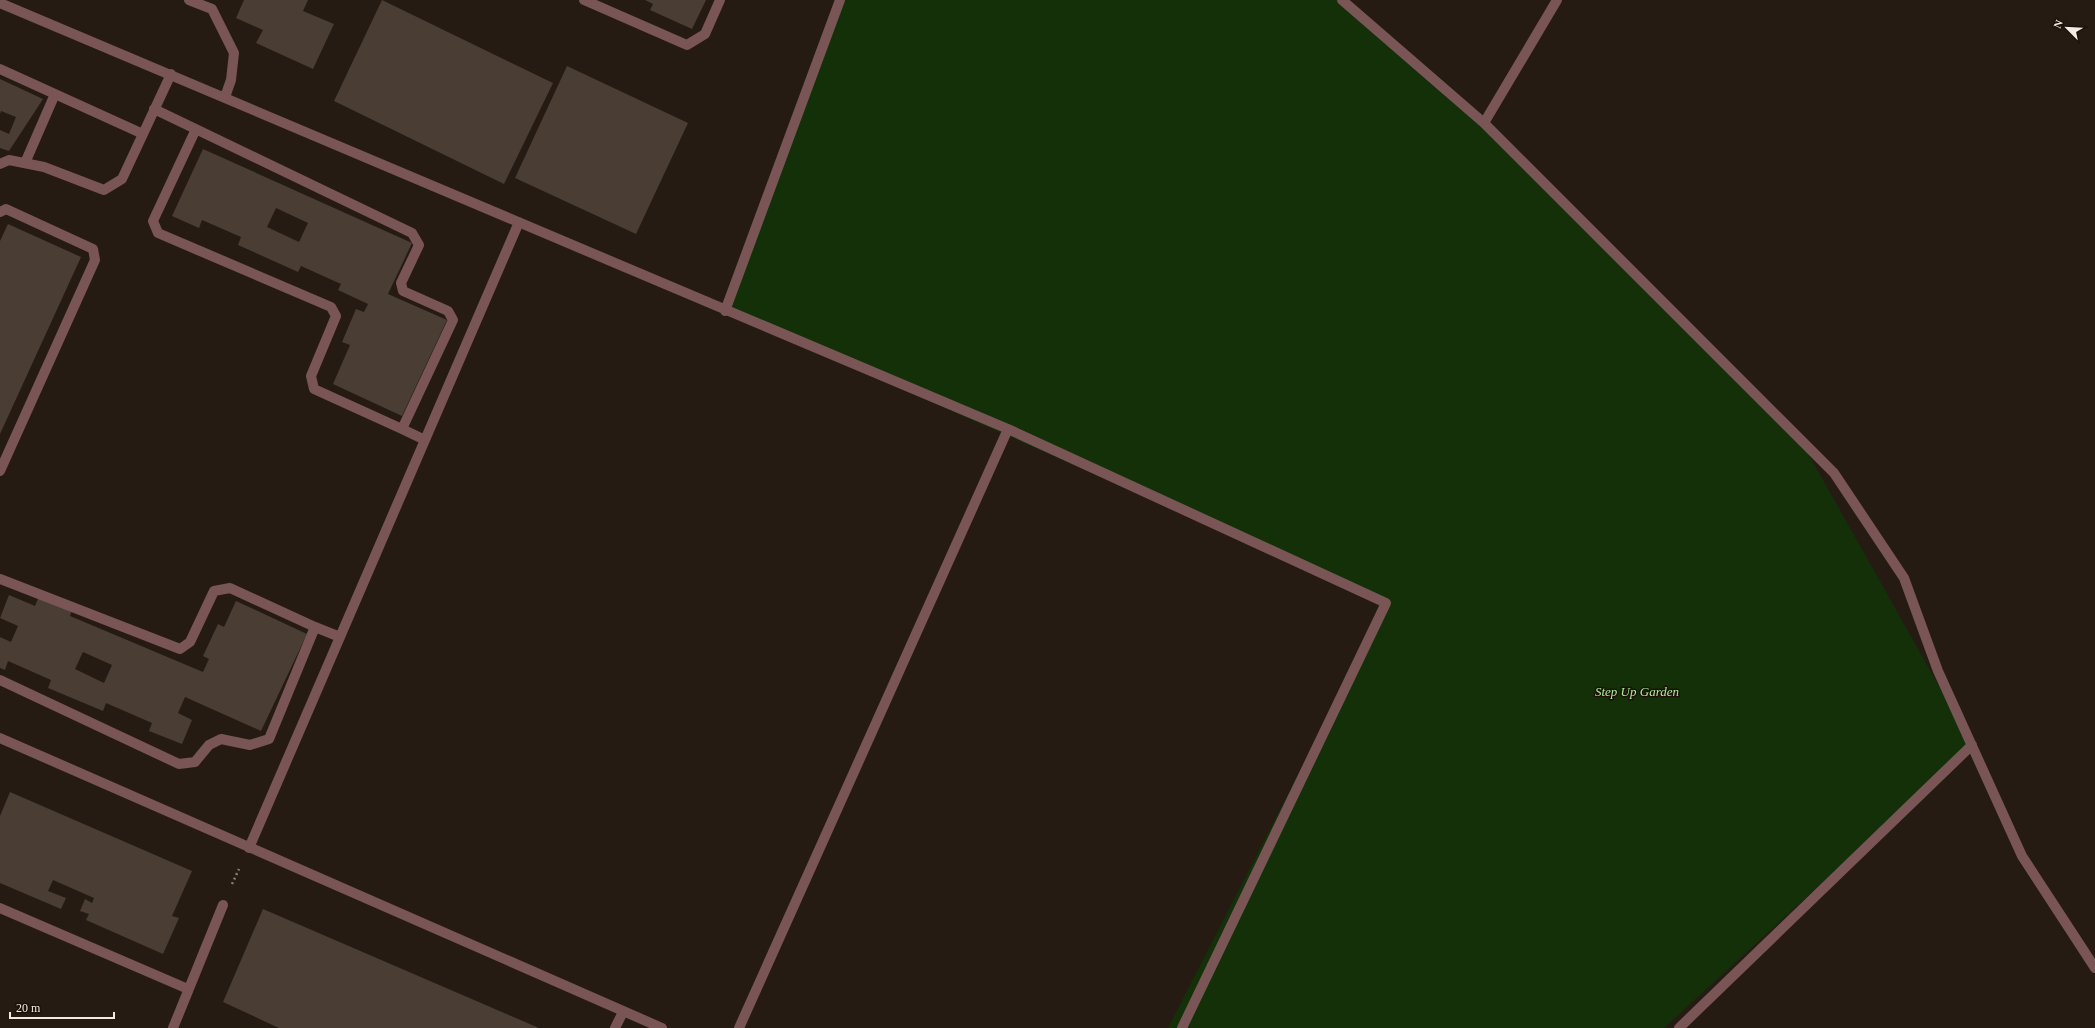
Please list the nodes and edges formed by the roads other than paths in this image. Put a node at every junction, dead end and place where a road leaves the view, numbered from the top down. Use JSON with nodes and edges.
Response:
{"nodes":[{"id":1,"x":189,"y":0,"type":"edge"},
{"id":2,"x":584,"y":0,"type":"edge"},
{"id":3,"x":720,"y":0,"type":"edge"},
{"id":4,"x":840,"y":0,"type":"edge"},
{"id":5,"x":1342,"y":0,"type":"edge"},
{"id":6,"x":1557,"y":0,"type":"edge"},
{"id":7,"x":0,"y":3,"type":"edge"},
{"id":8,"x":0,"y":69,"type":"edge"},
{"id":9,"x":171,"y":74,"type":"junction"},
{"id":10,"x":55,"y":94,"type":"junction"},
{"id":11,"x":225,"y":97,"type":"junction"},
{"id":12,"x":154,"y":109,"type":"junction"},
{"id":13,"x":1484,"y":123,"type":"junction"},
{"id":14,"x":196,"y":129,"type":"junction"},
{"id":15,"x":143,"y":134,"type":"junction"},
{"id":16,"x":26,"y":163,"type":"junction"},
{"id":17,"x":0,"y":164,"type":"edge"},
{"id":18,"x":0,"y":212,"type":"edge"},
{"id":19,"x":520,"y":222,"type":"junction"},
{"id":20,"x":725,"y":311,"type":"junction"},
{"id":21,"x":402,"y":429,"type":"junction"},
{"id":22,"x":1008,"y":429,"type":"junction"},
{"id":23,"x":425,"y":440,"type":"junction"},
{"id":24,"x":0,"y":471,"type":"edge"},
{"id":25,"x":0,"y":579,"type":"edge"},
{"id":26,"x":315,"y":627,"type":"junction"},
{"id":27,"x":340,"y":638,"type":"junction"},
{"id":28,"x":0,"y":680,"type":"edge"},
{"id":29,"x":0,"y":738,"type":"edge"},
{"id":30,"x":1972,"y":745,"type":"junction"},
{"id":31,"x":248,"y":848,"type":"junction"},
{"id":32,"x":223,"y":905,"type":"road end"},
{"id":33,"x":0,"y":908,"type":"edge"},
{"id":34,"x":2095,"y":968,"type":"edge"},
{"id":35,"x":188,"y":989,"type":"junction"},
{"id":36,"x":623,"y":1012,"type":"junction"},
{"id":37,"x":173,"y":1028,"type":"edge"},
{"id":38,"x":616,"y":1028,"type":"edge"},
{"id":39,"x":662,"y":1028,"type":"edge"},
{"id":40,"x":739,"y":1028,"type":"edge"},
{"id":41,"x":1182,"y":1028,"type":"edge"},
{"id":42,"x":1678,"y":1028,"type":"edge"}],
"edges":[{"from":1,"to":11,"type":"street"},
{"from":2,"to":3,"type":"street"},
{"from":4,"to":20,"type":"street"},
{"from":5,"to":13,"type":"street"},
{"from":6,"to":13,"type":"street"},
{"from":7,"to":9,"type":"street"},
{"from":8,"to":10,"type":"street"},
{"from":9,"to":11,"type":"street"},
{"from":9,"to":12,"type":"street"},
{"from":10,"to":15,"type":"street"},
{"from":10,"to":16,"type":"street"},
{"from":11,"to":19,"type":"street"},
{"from":12,"to":14,"type":"street"},
{"from":12,"to":15,"type":"street"},
{"from":13,"to":30,"type":"street"},
{"from":14,"to":21,"type":"street"},
{"from":14,"to":21,"type":"street"},
{"from":15,"to":16,"type":"street"},
{"from":16,"to":17,"type":"street"},
{"from":18,"to":24,"type":"street"},
{"from":19,"to":20,"type":"street"},
{"from":19,"to":23,"type":"street"},
{"from":20,"to":22,"type":"street"},
{"from":21,"to":23,"type":"street"},
{"from":22,"to":40,"type":"street"},
{"from":22,"to":41,"type":"street"},
{"from":23,"to":27,"type":"street"},
{"from":25,"to":26,"type":"street"},
{"from":26,"to":27,"type":"street"},
{"from":26,"to":28,"type":"street"},
{"from":27,"to":31,"type":"street"},
{"from":29,"to":31,"type":"street"},
{"from":30,"to":34,"type":"street"},
{"from":30,"to":42,"type":"street"},
{"from":31,"to":36,"type":"street"},
{"from":32,"to":35,"type":"street"},
{"from":33,"to":35,"type":"street"},
{"from":35,"to":37,"type":"street"},
{"from":36,"to":38,"type":"street"},
{"from":36,"to":39,"type":"street"}]}
